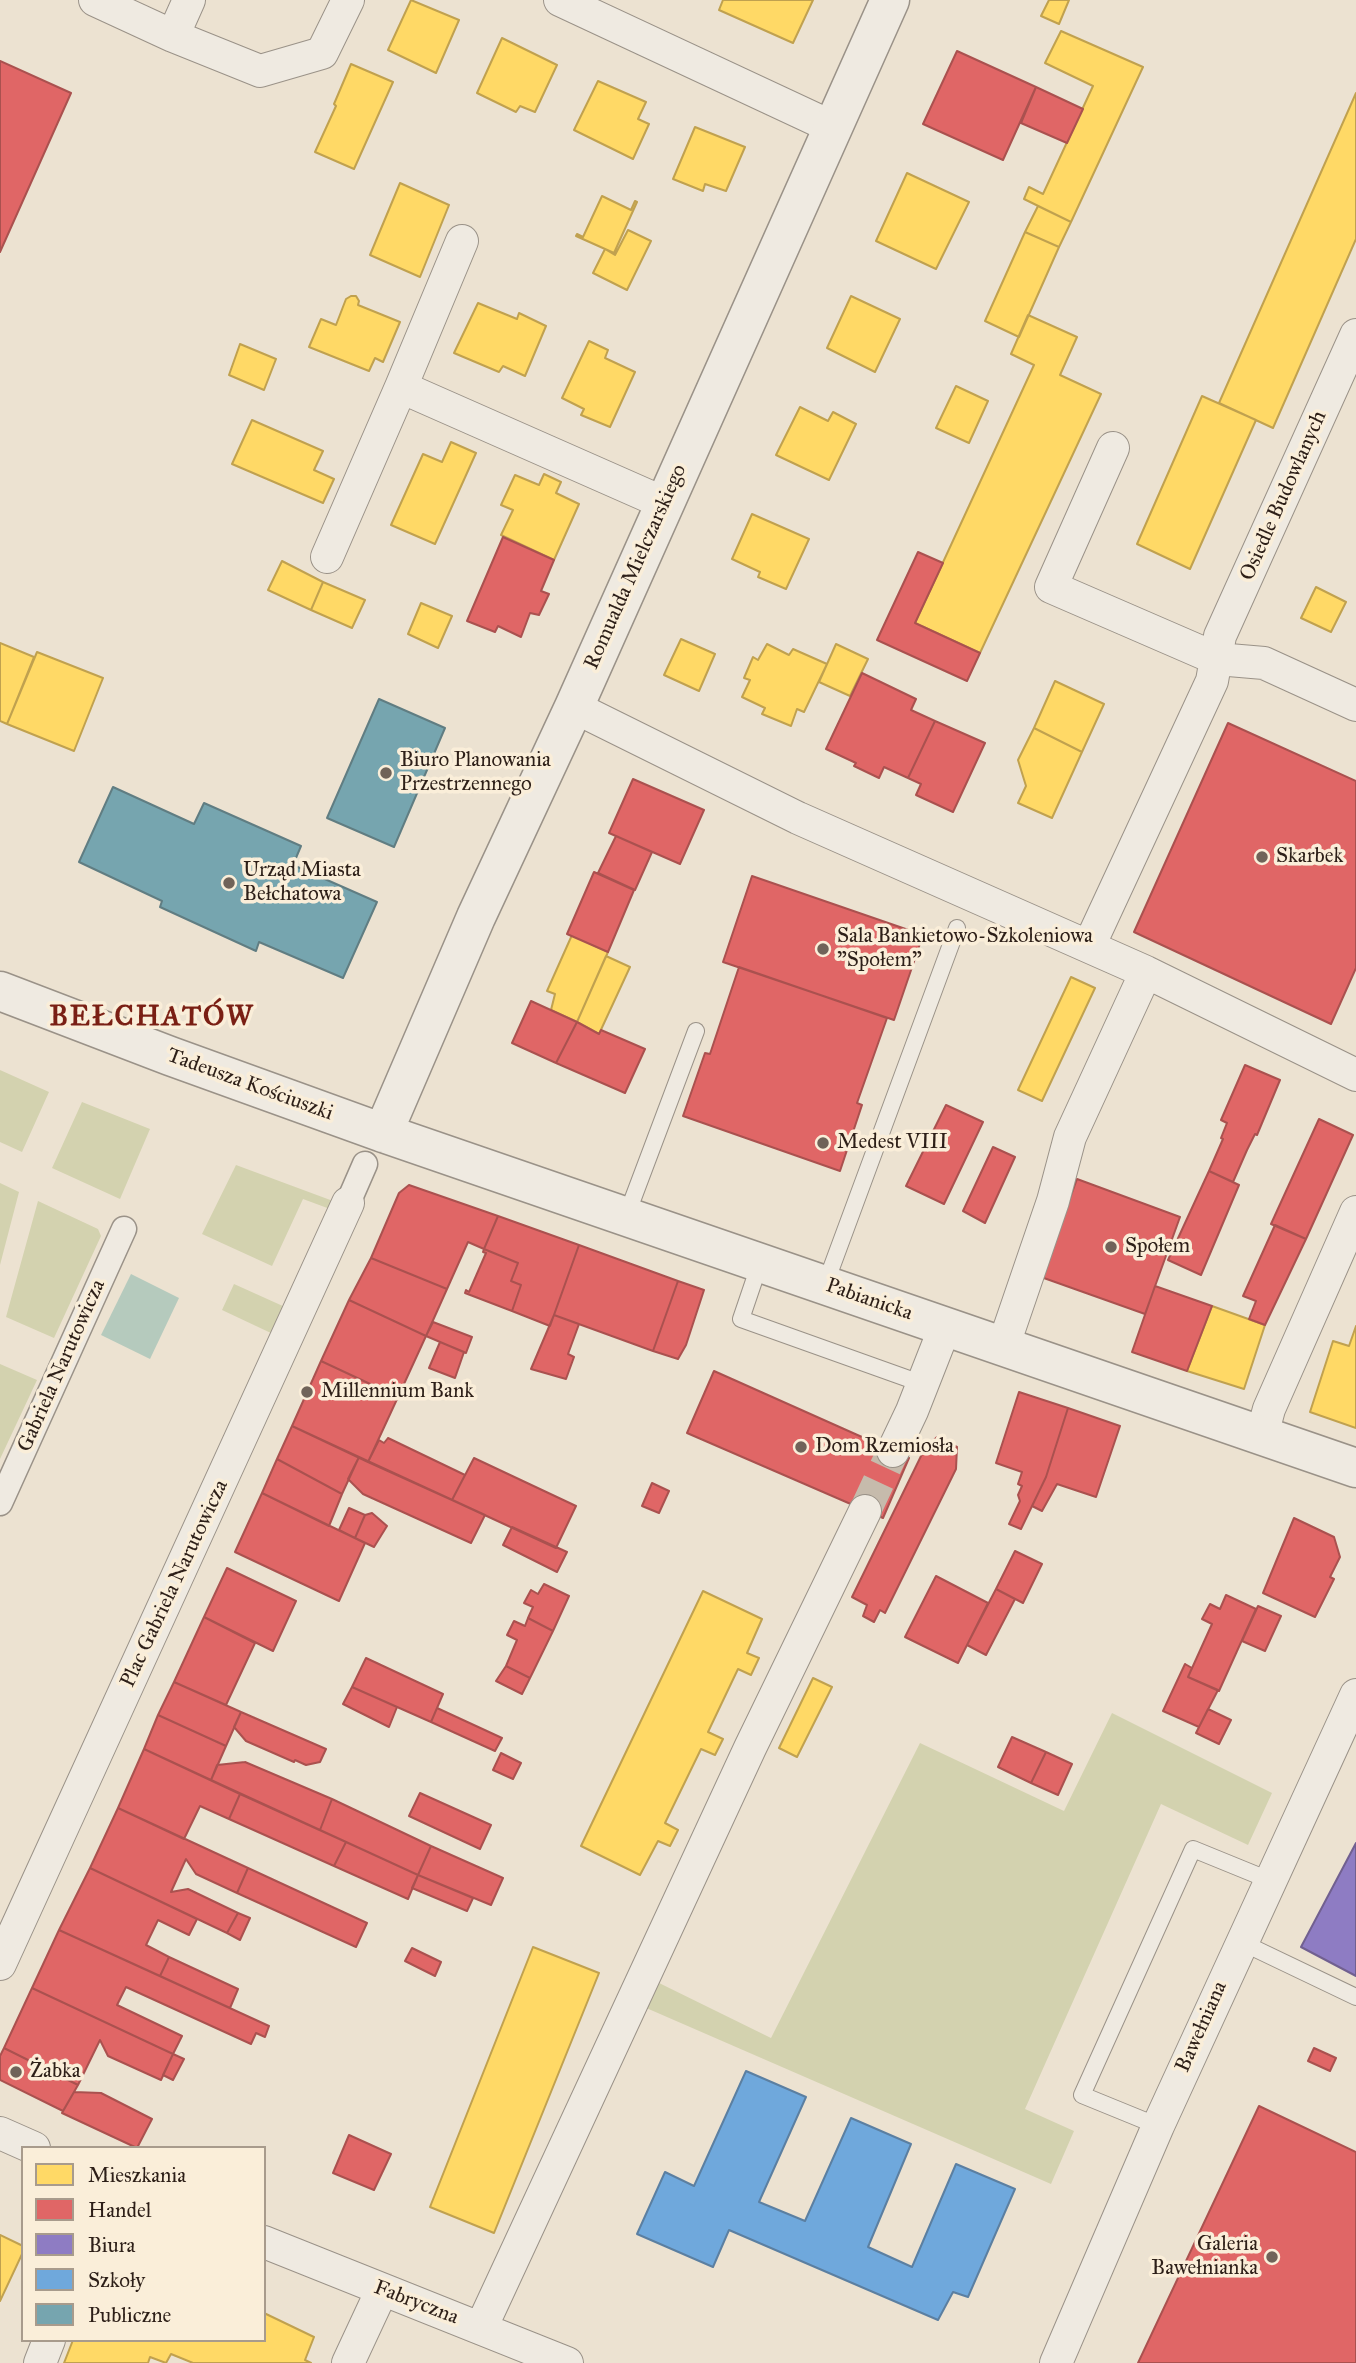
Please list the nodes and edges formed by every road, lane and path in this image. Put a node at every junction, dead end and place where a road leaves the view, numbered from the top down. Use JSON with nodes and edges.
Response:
{"nodes":[{"id":1,"x":95,"y":0,"type":"edge"},
{"id":2,"x":189,"y":0,"type":"edge"},
{"id":3,"x":348,"y":0,"type":"edge"},
{"id":4,"x":560,"y":0,"type":"edge"},
{"id":5,"x":890,"y":0,"type":"edge"},
{"id":6,"x":173,"y":36,"type":"junction"},
{"id":7,"x":832,"y":127,"type":"junction"},
{"id":8,"x":463,"y":241,"type":"dead end"},
{"id":9,"x":1356,"y":335,"type":"edge"},
{"id":10,"x":401,"y":387,"type":"junction"},
{"id":11,"x":1113,"y":448,"type":"dead end"},
{"id":12,"x":664,"y":503,"type":"junction"},
{"id":13,"x":327,"y":557,"type":"dead end"},
{"id":14,"x":1217,"y":659,"type":"junction"},
{"id":15,"x":1356,"y":705,"type":"edge"},
{"id":16,"x":574,"y":707,"type":"junction"},
{"id":17,"x":957,"y":928,"type":"dead end"},
{"id":18,"x":1089,"y":946,"type":"junction"},
{"id":19,"x":1146,"y":972,"type":"junction"},
{"id":20,"x":0,"y":991,"type":"edge"},
{"id":21,"x":696,"y":1031,"type":"dead end"},
{"id":22,"x":1356,"y":1075,"type":"edge"},
{"id":23,"x":374,"y":1148,"type":"junction"},
{"id":24,"x":348,"y":1203,"type":"joint"},
{"id":25,"x":1356,"y":1212,"type":"edge"},
{"id":26,"x":626,"y":1217,"type":"junction"},
{"id":27,"x":124,"y":1229,"type":"dead end"},
{"id":28,"x":760,"y":1263,"type":"junction"},
{"id":29,"x":825,"y":1285,"type":"junction"},
{"id":30,"x":945,"y":1326,"type":"junction"},
{"id":31,"x":1003,"y":1347,"type":"junction"},
{"id":32,"x":923,"y":1384,"type":"junction"},
{"id":33,"x":1262,"y":1435,"type":"junction"},
{"id":34,"x":893,"y":1451,"type":"tunnel mouth"},
{"id":35,"x":1356,"y":1468,"type":"edge"},
{"id":36,"x":0,"y":1503,"type":"edge"},
{"id":37,"x":865,"y":1511,"type":"tunnel mouth"},
{"id":38,"x":1356,"y":1695,"type":"edge"},
{"id":39,"x":1269,"y":1880,"type":"junction"},
{"id":40,"x":1241,"y":1942,"type":"junction"},
{"id":41,"x":0,"y":1964,"type":"edge"},
{"id":42,"x":1356,"y":1997,"type":"edge"},
{"id":43,"x":1158,"y":2126,"type":"junction"},
{"id":44,"x":0,"y":2133,"type":"edge"},
{"id":45,"x":29,"y":2146,"type":"edge"},
{"id":46,"x":266,"y":2243,"type":"edge"},
{"id":47,"x":383,"y":2290,"type":"junction"},
{"id":48,"x":481,"y":2328,"type":"junction"},
{"id":49,"x":48,"y":2342,"type":"edge"},
{"id":50,"x":40,"y":2363,"type":"edge"},
{"id":51,"x":348,"y":2363,"type":"edge"},
{"id":52,"x":567,"y":2363,"type":"edge"},
{"id":53,"x":1056,"y":2363,"type":"edge"}],
"edges":[{"from":1,"to":6,"type":"street"},
{"from":2,"to":6,"type":"street"},
{"from":3,"to":6,"type":"street"},
{"from":4,"to":7,"type":"street"},
{"from":5,"to":7,"type":"street","name":"Romualda Mielczarskiego"},
{"from":7,"to":12,"type":"street","name":"Romualda Mielczarskiego"},
{"from":8,"to":10,"type":"street"},
{"from":9,"to":14,"type":"street","name":"Osiedle Budowlanych"},
{"from":10,"to":12,"type":"street"},
{"from":10,"to":13,"type":"street"},
{"from":11,"to":14,"type":"street"},
{"from":12,"to":16,"type":"street","name":"Romualda Mielczarskiego"},
{"from":14,"to":15,"type":"street"},
{"from":14,"to":18,"type":"street","name":"Osiedle Budowlanych"},
{"from":16,"to":18,"type":"street"},
{"from":16,"to":23,"type":"street","name":"Romualda Mielczarskiego"},
{"from":17,"to":29,"type":"lane"},
{"from":18,"to":19,"type":"street"},
{"from":19,"to":22,"type":"street"},
{"from":19,"to":31,"type":"street"},
{"from":20,"to":23,"type":"street","name":"Tadeusza Kościuszki"},
{"from":21,"to":26,"type":"lane"},
{"from":23,"to":24,"type":"street"},
{"from":23,"to":26,"type":"street","name":"Pabianicka"},
{"from":24,"to":41,"type":"street","name":"Plac Gabriela Narutowicza"},
{"from":25,"to":33,"type":"street"},
{"from":26,"to":28,"type":"street","name":"Pabianicka"},
{"from":27,"to":36,"type":"street","name":"Gabriela Narutowicza"},
{"from":28,"to":29,"type":"street","name":"Pabianicka"},
{"from":28,"to":32,"type":"lane"},
{"from":29,"to":30,"type":"street","name":"Pabianicka"},
{"from":30,"to":31,"type":"street","name":"Pabianicka"},
{"from":30,"to":32,"type":"street"},
{"from":31,"to":33,"type":"street","name":"Pabianicka"},
{"from":32,"to":34,"type":"street"},
{"from":33,"to":35,"type":"street","name":"Pabianicka"},
{"from":37,"to":48,"type":"street"},
{"from":38,"to":39,"type":"street","name":"Bawełniana"},
{"from":39,"to":40,"type":"street","name":"Bawełniana"},
{"from":39,"to":43,"type":"lane"},
{"from":40,"to":42,"type":"lane"},
{"from":40,"to":43,"type":"street","name":"Bawełniana"},
{"from":43,"to":53,"type":"street","name":"Bawełniana"},
{"from":44,"to":45,"type":"street"},
{"from":46,"to":47,"type":"street","name":"Fabryczna"},
{"from":47,"to":48,"type":"street","name":"Fabryczna"},
{"from":47,"to":51,"type":"street"},
{"from":48,"to":52,"type":"street","name":"Fabryczna"},
{"from":49,"to":50,"type":"street"}]}
